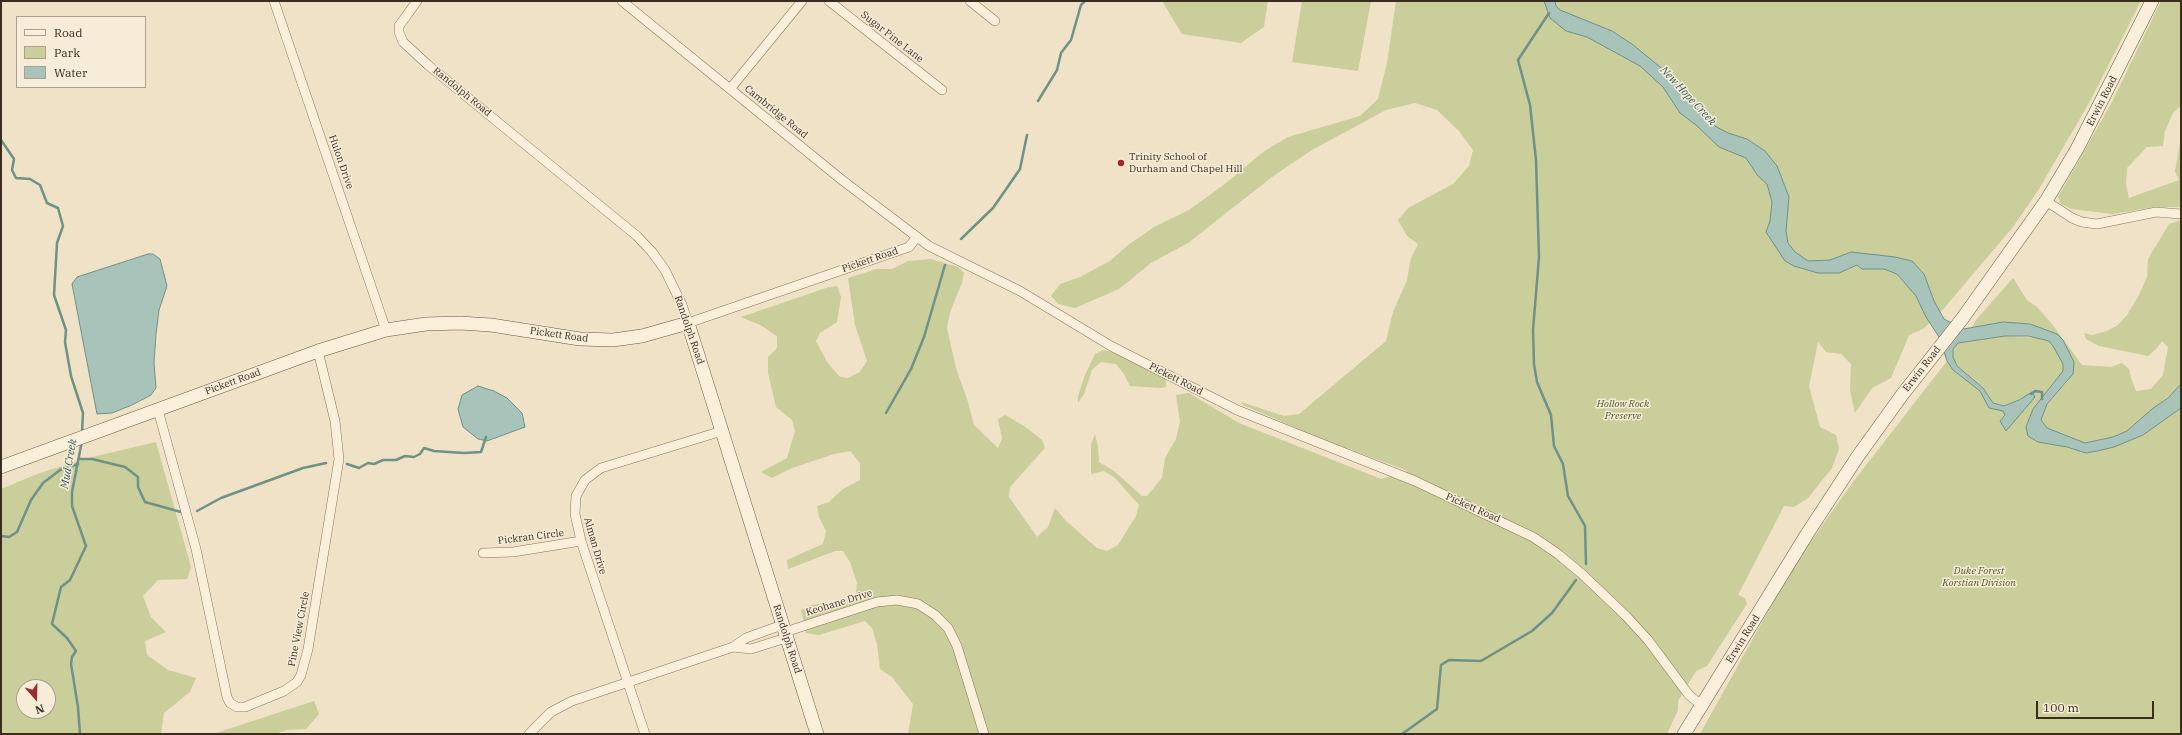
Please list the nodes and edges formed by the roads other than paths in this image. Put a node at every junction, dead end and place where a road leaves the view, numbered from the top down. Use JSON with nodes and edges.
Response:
{"nodes":[{"id":1,"x":274,"y":1,"type":"edge"},
{"id":2,"x":417,"y":1,"type":"edge"},
{"id":3,"x":622,"y":1,"type":"edge"},
{"id":4,"x":802,"y":1,"type":"edge"},
{"id":5,"x":829,"y":1,"type":"edge"},
{"id":6,"x":970,"y":1,"type":"edge"},
{"id":7,"x":2152,"y":1,"type":"edge"},
{"id":8,"x":994,"y":21,"type":"dead end"},
{"id":9,"x":730,"y":89,"type":"junction"},
{"id":10,"x":942,"y":90,"type":"dead end"},
{"id":11,"x":2046,"y":201,"type":"junction"},
{"id":12,"x":2181,"y":214,"type":"edge"},
{"id":13,"x":916,"y":238,"type":"junction"},
{"id":14,"x":688,"y":323,"type":"junction"},
{"id":15,"x":386,"y":330,"type":"junction"},
{"id":16,"x":318,"y":351,"type":"junction"},
{"id":17,"x":158,"y":410,"type":"junction"},
{"id":18,"x":722,"y":431,"type":"junction"},
{"id":19,"x":1,"y":467,"type":"edge"},
{"id":20,"x":581,"y":541,"type":"junction"},
{"id":21,"x":484,"y":553,"type":"dead end"},
{"id":22,"x":784,"y":631,"type":"junction"},
{"id":23,"x":732,"y":647,"type":"junction"},
{"id":24,"x":627,"y":683,"type":"junction"},
{"id":25,"x":1702,"y":705,"type":"junction"},
{"id":26,"x":529,"y":734,"type":"edge"},
{"id":27,"x":645,"y":734,"type":"edge"},
{"id":28,"x":817,"y":734,"type":"edge"},
{"id":29,"x":984,"y":734,"type":"edge"},
{"id":30,"x":1684,"y":734,"type":"edge"}],
"edges":[{"from":1,"to":15,"type":"street","name":"Hulon Drive"},
{"from":2,"to":14,"type":"street","name":"Randolph Road"},
{"from":3,"to":9,"type":"street","name":"Cambridge Road"},
{"from":4,"to":9,"type":"street"},
{"from":5,"to":10,"type":"street","name":"Sugar Pine Lane"},
{"from":6,"to":8,"type":"street"},
{"from":7,"to":11,"type":"street","name":"Erwin Road"},
{"from":9,"to":13,"type":"street","name":"Cambridge Road"},
{"from":11,"to":12,"type":"street"},
{"from":11,"to":25,"type":"street","name":"Erwin Road"},
{"from":13,"to":14,"type":"street","name":"Pickett Road"},
{"from":13,"to":25,"type":"street","name":"Pickett Road"},
{"from":14,"to":15,"type":"street","name":"Pickett Road"},
{"from":14,"to":18,"type":"street","name":"Randolph Road"},
{"from":15,"to":16,"type":"street","name":"Pickett Road"},
{"from":16,"to":17,"type":"street","name":"Pickett Road"},
{"from":16,"to":17,"type":"street","name":"Pine View Circle"},
{"from":17,"to":19,"type":"street","name":"Pickett Road"},
{"from":18,"to":20,"type":"street","name":"Alman Drive"},
{"from":18,"to":22,"type":"street","name":"Randolph Road"},
{"from":20,"to":21,"type":"street","name":"Pickran Circle"},
{"from":20,"to":24,"type":"street","name":"Alman Drive"},
{"from":22,"to":23,"type":"street","name":"Keohane Drive"},
{"from":22,"to":23,"type":"street","name":"Keohane Drive"},
{"from":22,"to":28,"type":"street","name":"Randolph Road"},
{"from":22,"to":29,"type":"street","name":"Keohane Drive"},
{"from":23,"to":24,"type":"street","name":"Keohane Drive"},
{"from":24,"to":26,"type":"street","name":"Keohane Drive"},
{"from":24,"to":27,"type":"street","name":"Alman Drive"},
{"from":25,"to":30,"type":"street","name":"Erwin Road"}]}
